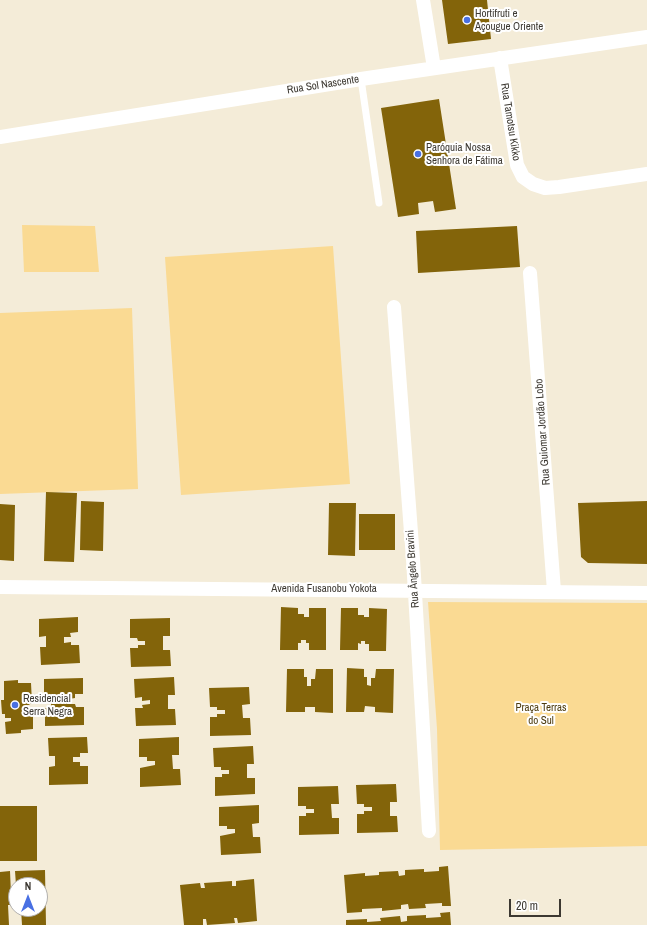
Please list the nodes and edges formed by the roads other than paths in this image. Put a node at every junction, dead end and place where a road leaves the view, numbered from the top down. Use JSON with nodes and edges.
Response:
{"nodes":[{"id":1,"x":423,"y":0,"type":"edge"},
{"id":2,"x":647,"y":37,"type":"edge"},
{"id":3,"x":500,"y":58,"type":"junction"},
{"id":4,"x":434,"y":68,"type":"junction"},
{"id":5,"x":362,"y":79,"type":"junction"},
{"id":6,"x":0,"y":137,"type":"edge"},
{"id":7,"x":647,"y":174,"type":"edge"},
{"id":8,"x":379,"y":203,"type":"dead end"},
{"id":9,"x":530,"y":273,"type":"dead end"},
{"id":10,"x":394,"y":307,"type":"dead end"},
{"id":11,"x":0,"y":587,"type":"edge"},
{"id":12,"x":415,"y":590,"type":"junction"},
{"id":13,"x":554,"y":591,"type":"junction"},
{"id":14,"x":647,"y":593,"type":"edge"},
{"id":15,"x":429,"y":831,"type":"dead end"}],
"edges":[{"from":1,"to":4,"type":"street"},
{"from":2,"to":3,"type":"street","name":"Rua Sol Nascente"},
{"from":3,"to":4,"type":"street","name":"Rua Sol Nascente"},
{"from":3,"to":7,"type":"street","name":"Rua Tamotsu Kikko"},
{"from":4,"to":5,"type":"street","name":"Rua Sol Nascente"},
{"from":5,"to":6,"type":"street","name":"Rua Sol Nascente"},
{"from":5,"to":8,"type":"lane"},
{"from":9,"to":13,"type":"street","name":"Rua Guiomar Jordão Lobo"},
{"from":10,"to":12,"type":"street","name":"Rua Ângelo Bravini"},
{"from":11,"to":12,"type":"street","name":"Avenida Fusanobu Yokota"},
{"from":12,"to":13,"type":"street","name":"Avenida Fusanobu Yokota"},
{"from":12,"to":15,"type":"street","name":"Rua Ângelo Bravini"},
{"from":13,"to":14,"type":"street","name":"Avenida Fusanobu Yokota"}]}
